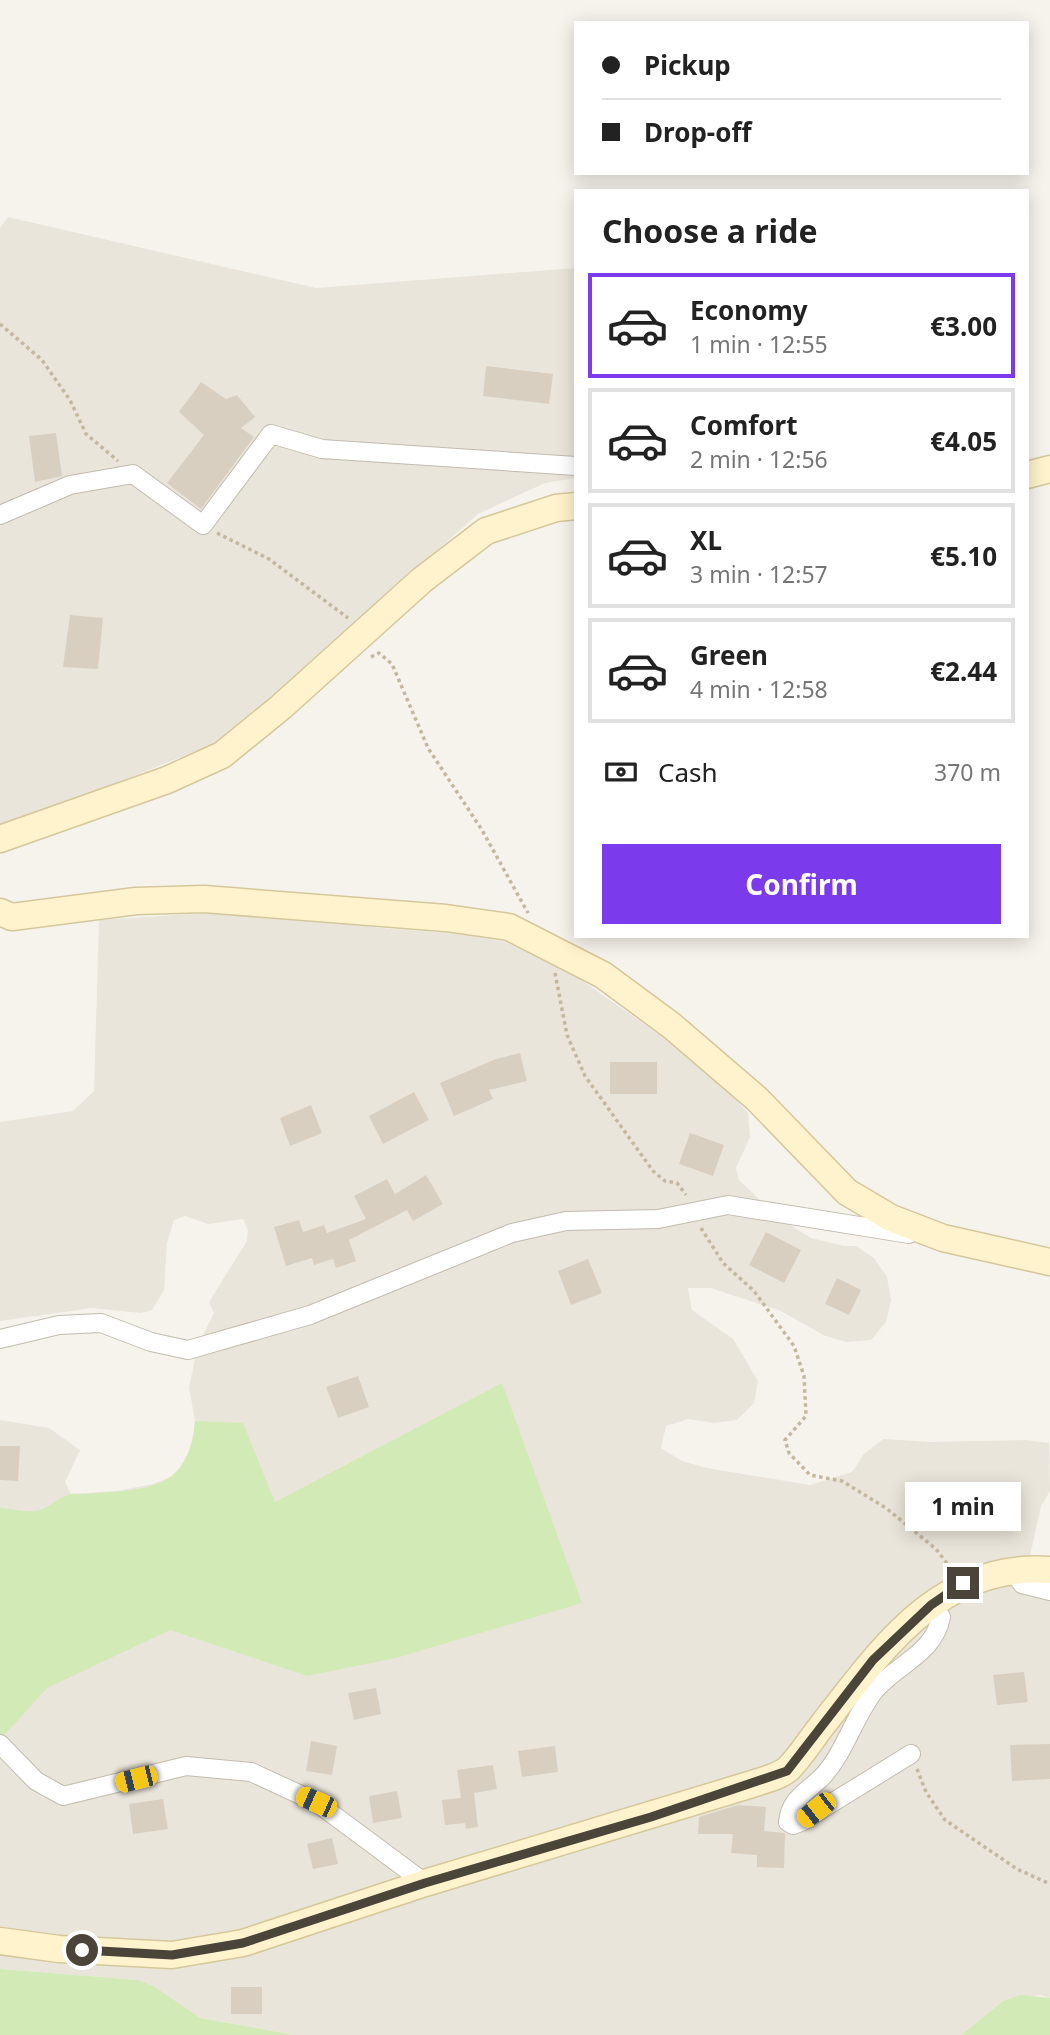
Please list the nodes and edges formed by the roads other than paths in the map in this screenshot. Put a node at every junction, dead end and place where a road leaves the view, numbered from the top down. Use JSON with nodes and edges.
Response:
{"nodes":[{"id":1,"x":574,"y":466,"type":"edge"},
{"id":2,"x":1050,"y":468,"type":"edge"},
{"id":3,"x":1029,"y":474,"type":"edge"},
{"id":4,"x":574,"y":506,"type":"edge"},
{"id":5,"x":0,"y":515,"type":"edge"},
{"id":6,"x":0,"y":839,"type":"edge"},
{"id":7,"x":0,"y":912,"type":"edge"},
{"id":8,"x":943,"y":1238,"type":"junction"},
{"id":9,"x":1050,"y":1262,"type":"edge"},
{"id":10,"x":0,"y":1339,"type":"edge"},
{"id":11,"x":1050,"y":1570,"type":"edge"},
{"id":12,"x":1014,"y":1572,"type":"junction"},
{"id":13,"x":1050,"y":1591,"type":"edge"},
{"id":14,"x":931,"y":1605,"type":"junction"},
{"id":15,"x":0,"y":1744,"type":"edge"},
{"id":16,"x":911,"y":1754,"type":"road end"},
{"id":17,"x":425,"y":1883,"type":"junction"},
{"id":18,"x":0,"y":1941,"type":"edge"}],
"edges":[{"from":1,"to":5,"type":"street"},
{"from":2,"to":3,"type":"street"},
{"from":4,"to":6,"type":"street"},
{"from":7,"to":8,"type":"street"},
{"from":8,"to":9,"type":"street"},
{"from":8,"to":10,"type":"street"},
{"from":11,"to":12,"type":"street"},
{"from":12,"to":13,"type":"street"},
{"from":12,"to":14,"type":"street"},
{"from":14,"to":16,"type":"street"},
{"from":14,"to":17,"type":"street"},
{"from":15,"to":17,"type":"street"},
{"from":17,"to":18,"type":"street"}]}
